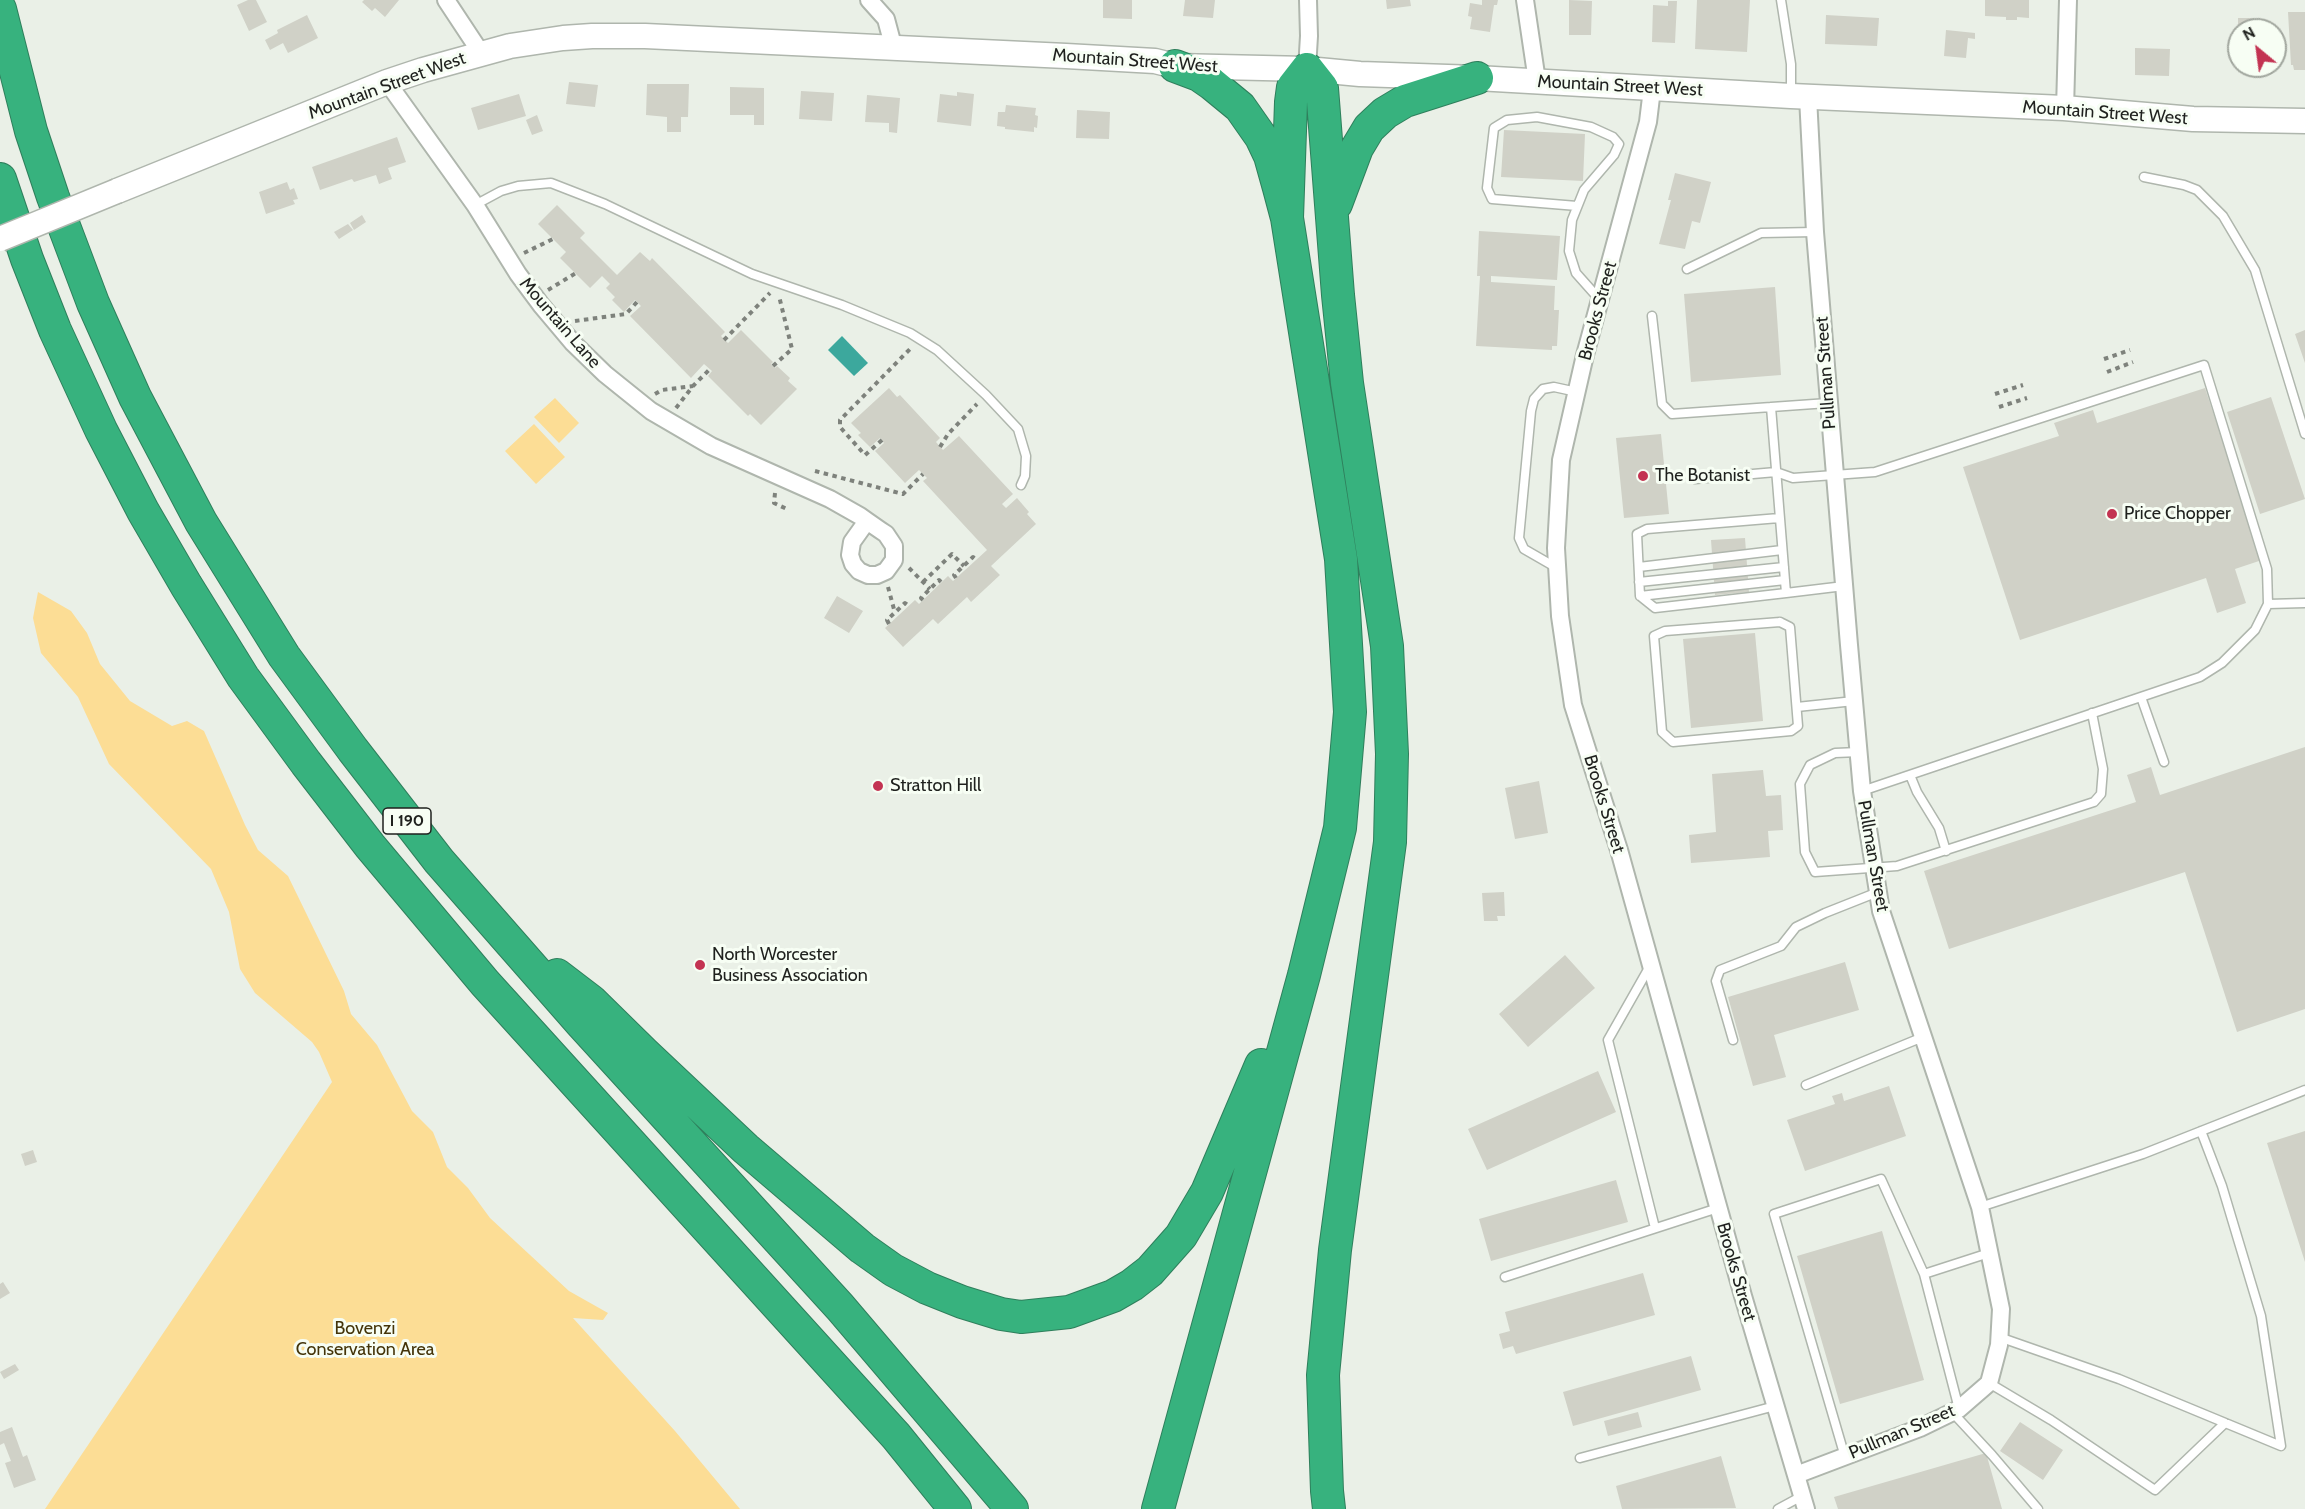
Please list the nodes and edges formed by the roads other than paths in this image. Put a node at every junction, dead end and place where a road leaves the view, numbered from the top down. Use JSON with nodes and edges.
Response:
{"nodes":[{"id":1,"x":446,"y":0,"type":"edge"},
{"id":2,"x":869,"y":0,"type":"edge"},
{"id":3,"x":1308,"y":0,"type":"edge"},
{"id":4,"x":1526,"y":0,"type":"edge"},
{"id":5,"x":1781,"y":0,"type":"edge"},
{"id":6,"x":2068,"y":0,"type":"edge"},
{"id":7,"x":0,"y":9,"type":"edge"},
{"id":8,"x":894,"y":49,"type":"junction"},
{"id":9,"x":481,"y":53,"type":"junction"},
{"id":10,"x":1175,"y":66,"type":"junction"},
{"id":11,"x":1307,"y":69,"type":"junction"},
{"id":12,"x":1477,"y":78,"type":"junction"},
{"id":13,"x":1538,"y":81,"type":"junction"},
{"id":14,"x":387,"y":82,"type":"junction"},
{"id":15,"x":1652,"y":89,"type":"junction"},
{"id":16,"x":1800,"y":97,"type":"junction"},
{"id":17,"x":2065,"y":109,"type":"junction"},
{"id":18,"x":2305,"y":121,"type":"edge"},
{"id":19,"x":2144,"y":177,"type":"dead end"},
{"id":20,"x":0,"y":179,"type":"edge"},
{"id":21,"x":475,"y":205,"type":"junction"},
{"id":22,"x":1577,"y":206,"type":"junction"},
{"id":23,"x":1333,"y":213,"type":"junction"},
{"id":24,"x":1287,"y":218,"type":"junction"},
{"id":25,"x":1815,"y":232,"type":"junction"},
{"id":26,"x":0,"y":239,"type":"edge"},
{"id":27,"x":1687,"y":269,"type":"dead end"},
{"id":28,"x":1600,"y":300,"type":"junction"},
{"id":29,"x":1652,"y":316,"type":"dead end"},
{"id":30,"x":1577,"y":392,"type":"junction"},
{"id":31,"x":1828,"y":404,"type":"junction"},
{"id":32,"x":1771,"y":407,"type":"junction"},
{"id":33,"x":2305,"y":434,"type":"edge"},
{"id":34,"x":1776,"y":472,"type":"junction"},
{"id":35,"x":1834,"y":475,"type":"junction"},
{"id":36,"x":1695,"y":479,"type":"dead end"},
{"id":37,"x":1021,"y":486,"type":"dead end"},
{"id":38,"x":1779,"y":518,"type":"junction"},
{"id":39,"x":867,"y":520,"type":"junction"},
{"id":40,"x":1782,"y":550,"type":"junction"},
{"id":41,"x":1639,"y":567,"type":"junction"},
{"id":42,"x":1784,"y":567,"type":"junction"},
{"id":43,"x":1557,"y":568,"type":"junction"},
{"id":44,"x":1785,"y":580,"type":"junction"},
{"id":45,"x":1640,"y":582,"type":"junction"},
{"id":46,"x":1844,"y":586,"type":"junction"},
{"id":47,"x":1786,"y":592,"type":"junction"},
{"id":48,"x":1640,"y":596,"type":"junction"},
{"id":49,"x":2305,"y":603,"type":"edge"},
{"id":50,"x":2268,"y":604,"type":"junction"},
{"id":51,"x":2141,"y":697,"type":"junction"},
{"id":52,"x":1854,"y":702,"type":"junction"},
{"id":53,"x":1797,"y":707,"type":"junction"},
{"id":54,"x":2092,"y":713,"type":"junction"},
{"id":55,"x":1859,"y":752,"type":"junction"},
{"id":56,"x":2164,"y":762,"type":"dead end"},
{"id":57,"x":1910,"y":775,"type":"junction"},
{"id":58,"x":1862,"y":791,"type":"junction"},
{"id":59,"x":1946,"y":851,"type":"junction"},
{"id":60,"x":1874,"y":867,"type":"junction"},
{"id":61,"x":1878,"y":892,"type":"junction"},
{"id":62,"x":499,"y":931,"type":"junction"},
{"id":63,"x":1651,"y":964,"type":"junction"},
{"id":64,"x":1304,"y":975,"type":"junction"},
{"id":65,"x":1923,"y":1038,"type":"junction"},
{"id":66,"x":1733,"y":1040,"type":"dead end"},
{"id":67,"x":1806,"y":1085,"type":"dead end"},
{"id":68,"x":2305,"y":1090,"type":"edge"},
{"id":69,"x":2201,"y":1131,"type":"junction"},
{"id":70,"x":1980,"y":1207,"type":"junction"},
{"id":71,"x":1719,"y":1208,"type":"junction"},
{"id":72,"x":1655,"y":1228,"type":"junction"},
{"id":73,"x":1989,"y":1253,"type":"junction"},
{"id":74,"x":1924,"y":1274,"type":"junction"},
{"id":75,"x":1505,"y":1277,"type":"dead end"},
{"id":76,"x":1999,"y":1338,"type":"junction"},
{"id":77,"x":1989,"y":1383,"type":"junction"},
{"id":78,"x":1775,"y":1406,"type":"junction"},
{"id":79,"x":1956,"y":1411,"type":"junction"},
{"id":80,"x":2225,"y":1423,"type":"junction"},
{"id":81,"x":1845,"y":1457,"type":"junction"},
{"id":82,"x":1580,"y":1458,"type":"dead end"},
{"id":83,"x":1796,"y":1476,"type":"junction"},
{"id":84,"x":1804,"y":1502,"type":"edge"},
{"id":85,"x":956,"y":1509,"type":"edge"},
{"id":86,"x":1012,"y":1509,"type":"edge"},
{"id":87,"x":1158,"y":1509,"type":"edge"},
{"id":88,"x":1329,"y":1509,"type":"edge"},
{"id":89,"x":1778,"y":1509,"type":"edge"},
{"id":90,"x":2038,"y":1509,"type":"edge"}],
"edges":[{"from":1,"to":9,"type":"street"},
{"from":2,"to":8,"type":"street"},
{"from":3,"to":11,"type":"street"},
{"from":4,"to":13,"type":"street"},
{"from":5,"to":16,"type":"lane"},
{"from":6,"to":17,"type":"street"},
{"from":7,"to":62,"type":"highway","number":"I 190"},
{"from":8,"to":9,"type":"main road","name":"Mountain Street West"},
{"from":8,"to":10,"type":"main road","name":"Mountain Street West"},
{"from":9,"to":14,"type":"main road","name":"Mountain Street West"},
{"from":10,"to":11,"type":"main road","name":"Mountain Street West"},
{"from":10,"to":24,"type":"highway"},
{"from":11,"to":12,"type":"main road","name":"Mountain Street West"},
{"from":11,"to":23,"type":"highway"},
{"from":11,"to":24,"type":"highway"},
{"from":12,"to":13,"type":"main road","name":"Mountain Street West"},
{"from":12,"to":23,"type":"highway"},
{"from":13,"to":15,"type":"main road","name":"Mountain Street West"},
{"from":14,"to":21,"type":"street","name":"Mountain Lane"},
{"from":14,"to":26,"type":"main road","name":"Mountain Street West","bridge":true},
{"from":15,"to":16,"type":"main road","name":"Mountain Street West"},
{"from":15,"to":28,"type":"street","name":"Brooks Street"},
{"from":16,"to":17,"type":"main road","name":"Mountain Street West"},
{"from":16,"to":25,"type":"street","name":"Pullman Street"},
{"from":17,"to":18,"type":"main road","name":"Mountain Street West"},
{"from":19,"to":33,"type":"lane"},
{"from":20,"to":85,"type":"highway","number":"I 190"},
{"from":21,"to":37,"type":"lane"},
{"from":21,"to":39,"type":"street","name":"Mountain Lane"},
{"from":22,"to":22,"type":"lane"},
{"from":22,"to":28,"type":"lane"},
{"from":23,"to":88,"type":"highway"},
{"from":24,"to":64,"type":"highway"},
{"from":25,"to":27,"type":"lane"},
{"from":25,"to":31,"type":"street","name":"Pullman Street"},
{"from":28,"to":30,"type":"street","name":"Brooks Street"},
{"from":29,"to":32,"type":"lane"},
{"from":30,"to":43,"type":"street","name":"Brooks Street"},
{"from":30,"to":43,"type":"lane"},
{"from":31,"to":32,"type":"lane"},
{"from":31,"to":35,"type":"street","name":"Pullman Street"},
{"from":32,"to":34,"type":"lane"},
{"from":34,"to":35,"type":"lane"},
{"from":34,"to":36,"type":"lane"},
{"from":34,"to":38,"type":"lane"},
{"from":35,"to":46,"type":"street","name":"Pullman Street"},
{"from":35,"to":50,"type":"lane"},
{"from":38,"to":40,"type":"lane"},
{"from":38,"to":41,"type":"lane"},
{"from":39,"to":39,"type":"street","name":"Mountain Lane"},
{"from":40,"to":41,"type":"lane"},
{"from":40,"to":42,"type":"lane"},
{"from":41,"to":45,"type":"lane"},
{"from":42,"to":44,"type":"lane"},
{"from":42,"to":45,"type":"lane"},
{"from":43,"to":63,"type":"street","name":"Brooks Street"},
{"from":44,"to":47,"type":"lane"},
{"from":44,"to":48,"type":"lane"},
{"from":45,"to":48,"type":"lane"},
{"from":46,"to":47,"type":"lane"},
{"from":46,"to":52,"type":"street","name":"Pullman Street"},
{"from":47,"to":48,"type":"lane"},
{"from":49,"to":50,"type":"lane"},
{"from":50,"to":51,"type":"lane"},
{"from":51,"to":54,"type":"lane"},
{"from":51,"to":56,"type":"lane"},
{"from":52,"to":53,"type":"lane"},
{"from":52,"to":55,"type":"street","name":"Pullman Street"},
{"from":53,"to":53,"type":"lane"},
{"from":54,"to":57,"type":"lane"},
{"from":54,"to":59,"type":"lane"},
{"from":55,"to":58,"type":"street","name":"Pullman Street"},
{"from":55,"to":60,"type":"lane"},
{"from":57,"to":58,"type":"lane"},
{"from":57,"to":59,"type":"lane"},
{"from":58,"to":60,"type":"street","name":"Pullman Street"},
{"from":59,"to":60,"type":"lane"},
{"from":60,"to":61,"type":"street","name":"Pullman Street"},
{"from":61,"to":65,"type":"street","name":"Pullman Street"},
{"from":61,"to":66,"type":"lane"},
{"from":62,"to":64,"type":"highway"},
{"from":62,"to":86,"type":"highway","number":"I 190"},
{"from":63,"to":71,"type":"street","name":"Brooks Street"},
{"from":63,"to":72,"type":"lane"},
{"from":64,"to":87,"type":"highway"},
{"from":65,"to":67,"type":"lane"},
{"from":65,"to":70,"type":"street","name":"Pullman Street"},
{"from":68,"to":69,"type":"lane"},
{"from":69,"to":70,"type":"lane"},
{"from":69,"to":80,"type":"lane"},
{"from":70,"to":73,"type":"street","name":"Pullman Street"},
{"from":71,"to":72,"type":"lane"},
{"from":71,"to":78,"type":"street","name":"Brooks Street"},
{"from":72,"to":75,"type":"lane"},
{"from":73,"to":74,"type":"lane"},
{"from":73,"to":76,"type":"street","name":"Pullman Street"},
{"from":74,"to":79,"type":"lane"},
{"from":74,"to":81,"type":"lane"},
{"from":76,"to":77,"type":"street","name":"Pullman Street"},
{"from":76,"to":80,"type":"lane"},
{"from":77,"to":79,"type":"street","name":"Pullman Street"},
{"from":77,"to":80,"type":"lane"},
{"from":78,"to":82,"type":"lane"},
{"from":78,"to":83,"type":"street","name":"Brooks Street"},
{"from":79,"to":81,"type":"street","name":"Pullman Street"},
{"from":79,"to":90,"type":"lane"},
{"from":81,"to":83,"type":"street","name":"Pullman Street"},
{"from":83,"to":84,"type":"street","name":"Brooks Street"},
{"from":84,"to":89,"type":"lane"}]}
